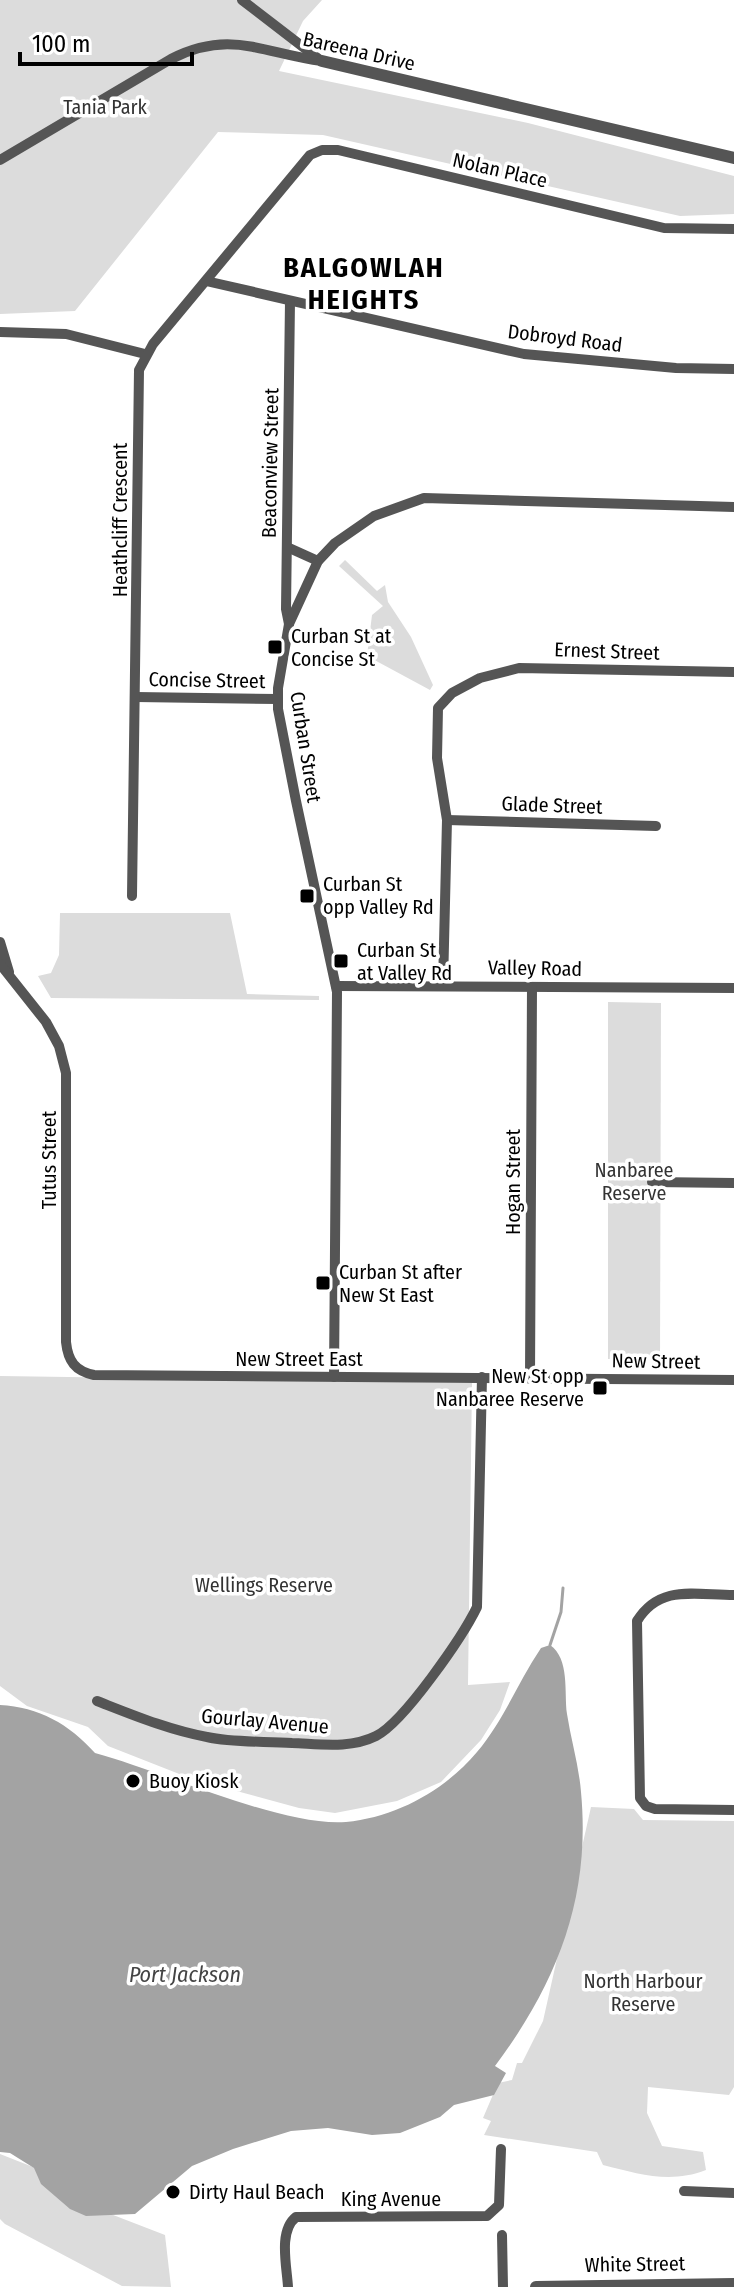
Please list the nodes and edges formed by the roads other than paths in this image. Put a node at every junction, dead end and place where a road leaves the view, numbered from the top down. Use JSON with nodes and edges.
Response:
{"nodes":[{"id":1,"x":242,"y":0,"type":"edge"},
{"id":2,"x":281,"y":31,"type":"junction"},
{"id":3,"x":274,"y":51,"type":"junction"},
{"id":4,"x":322,"y":61,"type":"junction"},
{"id":5,"x":734,"y":158,"type":"edge"},
{"id":6,"x":0,"y":160,"type":"edge"},
{"id":7,"x":276,"y":193,"type":"joint"},
{"id":8,"x":734,"y":229,"type":"edge"},
{"id":9,"x":206,"y":281,"type":"junction"},
{"id":10,"x":290,"y":301,"type":"junction"},
{"id":11,"x":0,"y":332,"type":"edge"},
{"id":12,"x":145,"y":354,"type":"junction"},
{"id":13,"x":734,"y":369,"type":"edge"},
{"id":14,"x":734,"y":507,"type":"edge"},
{"id":15,"x":287,"y":547,"type":"junction"},
{"id":16,"x":318,"y":561,"type":"junction"},
{"id":17,"x":289,"y":624,"type":"junction"},
{"id":18,"x":734,"y":672,"type":"edge"},
{"id":19,"x":136,"y":697,"type":"junction"},
{"id":20,"x":277,"y":699,"type":"junction"},
{"id":21,"x":447,"y":820,"type":"junction"},
{"id":22,"x":656,"y":826,"type":"dead end"},
{"id":23,"x":132,"y":896,"type":"dead end"},
{"id":24,"x":0,"y":942,"type":"edge"},
{"id":25,"x":0,"y":964,"type":"edge"},
{"id":26,"x":10,"y":974,"type":"junction"},
{"id":27,"x":443,"y":985,"type":"junction"},
{"id":28,"x":336,"y":986,"type":"junction"},
{"id":29,"x":532,"y":987,"type":"junction"},
{"id":30,"x":734,"y":988,"type":"edge"},
{"id":31,"x":652,"y":1182,"type":"dead end"},
{"id":32,"x":734,"y":1183,"type":"edge"},
{"id":33,"x":71,"y":1362,"type":"joint"},
{"id":34,"x":334,"y":1377,"type":"junction"},
{"id":35,"x":482,"y":1377,"type":"junction"},
{"id":36,"x":530,"y":1378,"type":"junction"},
{"id":37,"x":734,"y":1380,"type":"edge"},
{"id":38,"x":734,"y":1595,"type":"edge"},
{"id":39,"x":97,"y":1701,"type":"dead end"},
{"id":40,"x":734,"y":1810,"type":"edge"},
{"id":41,"x":501,"y":2149,"type":"dead end"},
{"id":42,"x":684,"y":2191,"type":"dead end"},
{"id":43,"x":734,"y":2193,"type":"edge"},
{"id":44,"x":502,"y":2235,"type":"dead end"},
{"id":45,"x":734,"y":2284,"type":"edge"},
{"id":46,"x":646,"y":2285,"type":"edge"},
{"id":47,"x":288,"y":2287,"type":"edge"},
{"id":48,"x":503,"y":2287,"type":"edge"},
{"id":49,"x":536,"y":2287,"type":"edge"}],
"edges":[{"from":1,"to":2,"type":"street"},
{"from":2,"to":3,"type":"street"},
{"from":2,"to":4,"type":"street"},
{"from":3,"to":4,"type":"street","name":"Bareena Drive"},
{"from":3,"to":6,"type":"street","name":"Bareena Drive"},
{"from":4,"to":5,"type":"street","name":"Bareena Drive"},
{"from":7,"to":8,"type":"street","name":"Nolan Place"},
{"from":7,"to":9,"type":"street","name":"Heathcliff Crescent"},
{"from":9,"to":10,"type":"street","name":"Dobroyd Road"},
{"from":9,"to":12,"type":"street","name":"Heathcliff Crescent"},
{"from":10,"to":13,"type":"street","name":"Dobroyd Road"},
{"from":10,"to":15,"type":"street","name":"Beaconview Street"},
{"from":11,"to":12,"type":"street"},
{"from":12,"to":19,"type":"street","name":"Heathcliff Crescent"},
{"from":14,"to":16,"type":"street","name":"Curban Street"},
{"from":15,"to":16,"type":"street"},
{"from":15,"to":17,"type":"street","name":"Beaconview Street"},
{"from":16,"to":17,"type":"street","name":"Curban Street"},
{"from":17,"to":20,"type":"street","name":"Curban Street"},
{"from":18,"to":21,"type":"street","name":"Ernest Street"},
{"from":19,"to":20,"type":"street","name":"Concise Street"},
{"from":19,"to":23,"type":"street","name":"Heathcliff Crescent"},
{"from":20,"to":28,"type":"street","name":"Curban Street"},
{"from":21,"to":22,"type":"street","name":"Glade Street"},
{"from":21,"to":27,"type":"street"},
{"from":24,"to":26,"type":"street"},
{"from":25,"to":26,"type":"street"},
{"from":26,"to":33,"type":"street","name":"Tutus Street"},
{"from":27,"to":28,"type":"street","name":"Valley Road"},
{"from":27,"to":29,"type":"street","name":"Valley Road"},
{"from":28,"to":34,"type":"street","name":"Curban Street"},
{"from":29,"to":30,"type":"street","name":"Valley Road"},
{"from":29,"to":36,"type":"street","name":"Hogan Street"},
{"from":31,"to":32,"type":"street"},
{"from":33,"to":34,"type":"street","name":"New Street East"},
{"from":34,"to":35,"type":"street","name":"New Street East"},
{"from":35,"to":36,"type":"street","name":"New Street East"},
{"from":35,"to":39,"type":"street","name":"Gourlay Avenue"},
{"from":36,"to":37,"type":"street","name":"New Street"},
{"from":38,"to":40,"type":"street"},
{"from":41,"to":47,"type":"street","name":"King Avenue"},
{"from":42,"to":43,"type":"street"},
{"from":44,"to":48,"type":"street"},
{"from":45,"to":46,"type":"street","name":"White Street"},
{"from":46,"to":49,"type":"street","name":"White Street"}]}
